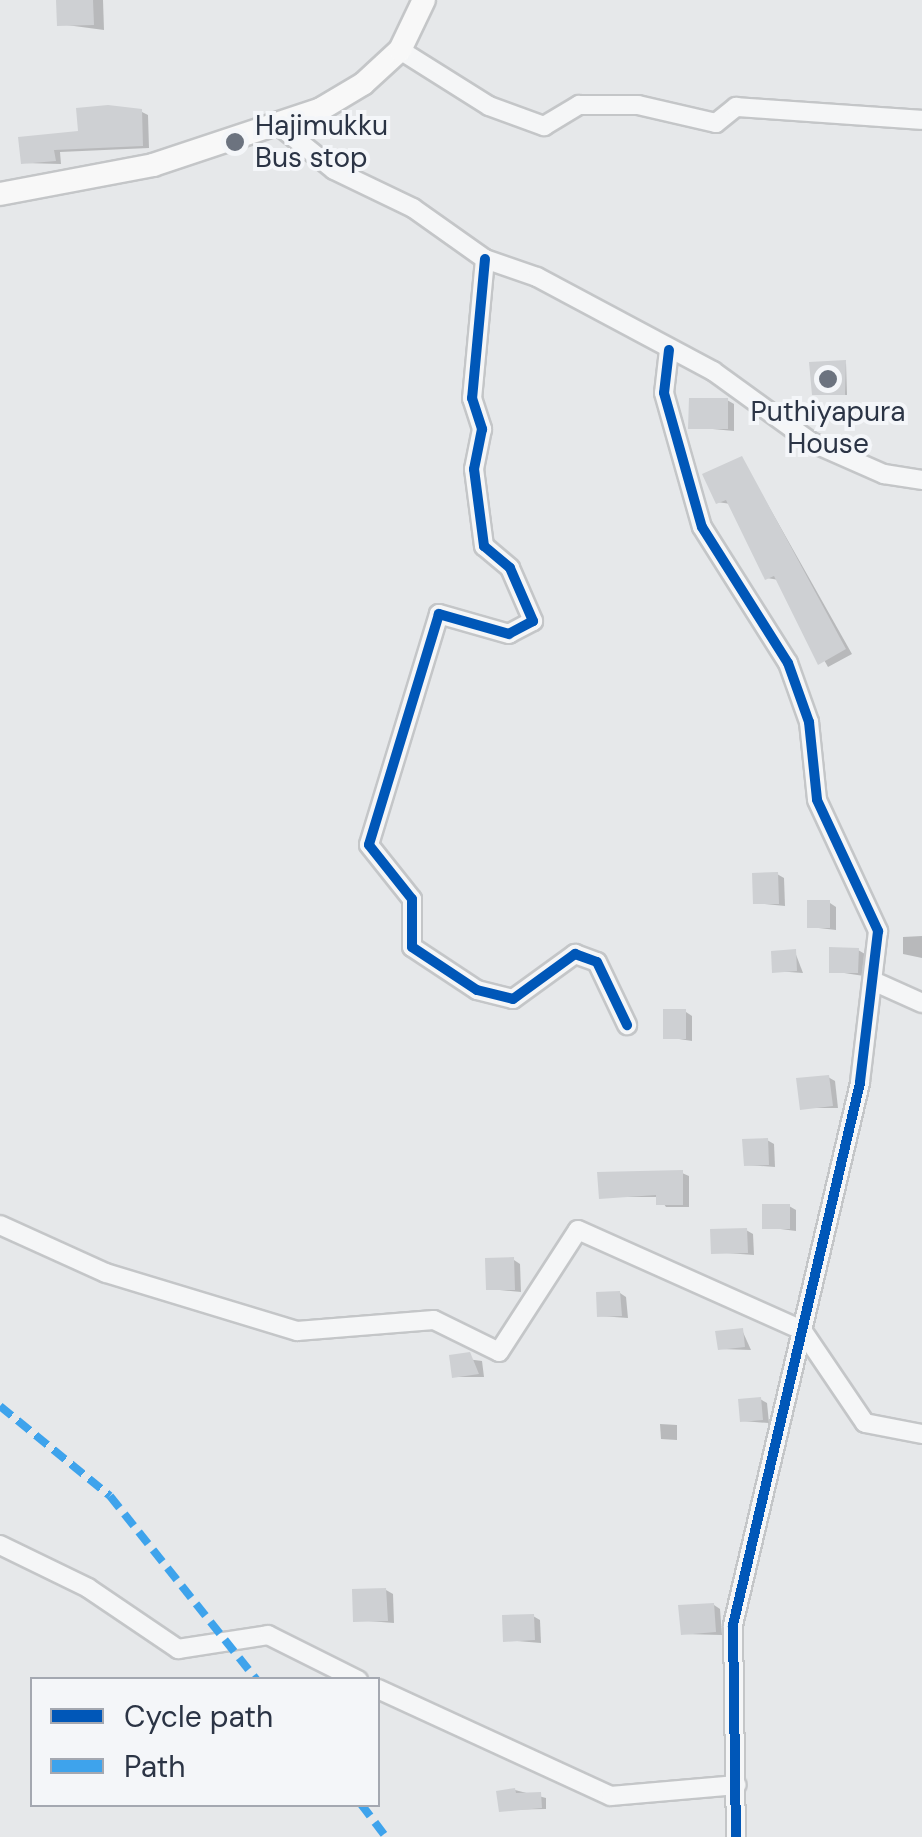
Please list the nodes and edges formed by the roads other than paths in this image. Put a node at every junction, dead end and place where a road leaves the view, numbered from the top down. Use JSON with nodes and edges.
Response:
{"nodes":[{"id":1,"x":424,"y":0,"type":"edge"},
{"id":2,"x":400,"y":50,"type":"junction"},
{"id":3,"x":922,"y":120,"type":"edge"},
{"id":4,"x":277,"y":124,"type":"junction"},
{"id":5,"x":0,"y":194,"type":"edge"},
{"id":6,"x":485,"y":259,"type":"junction"},
{"id":7,"x":669,"y":350,"type":"junction"},
{"id":8,"x":922,"y":480,"type":"edge"},
{"id":9,"x":874,"y":982,"type":"junction"},
{"id":10,"x":922,"y":1003,"type":"edge"},
{"id":11,"x":627,"y":1025,"type":"dead end"},
{"id":12,"x":0,"y":1225,"type":"edge"},
{"id":13,"x":802,"y":1330,"type":"junction"},
{"id":14,"x":922,"y":1434,"type":"edge"},
{"id":15,"x":0,"y":1544,"type":"edge"},
{"id":16,"x":352,"y":1677,"type":"edge"},
{"id":17,"x":380,"y":1690,"type":"edge"},
{"id":18,"x":737,"y":1786,"type":"junction"},
{"id":19,"x":736,"y":1837,"type":"edge"}],
"edges":[{"from":1,"to":2,"type":"main road"},
{"from":2,"to":3,"type":"street"},
{"from":2,"to":4,"type":"main road"},
{"from":4,"to":5,"type":"main road"},
{"from":4,"to":6,"type":"street"},
{"from":6,"to":7,"type":"street"},
{"from":6,"to":11,"type":"street"},
{"from":7,"to":8,"type":"street"},
{"from":7,"to":9,"type":"street"},
{"from":9,"to":10,"type":"street"},
{"from":9,"to":13,"type":"street"},
{"from":12,"to":13,"type":"street"},
{"from":13,"to":14,"type":"street"},
{"from":13,"to":18,"type":"street"},
{"from":15,"to":16,"type":"street"},
{"from":17,"to":18,"type":"street"},
{"from":18,"to":19,"type":"street"}]}
